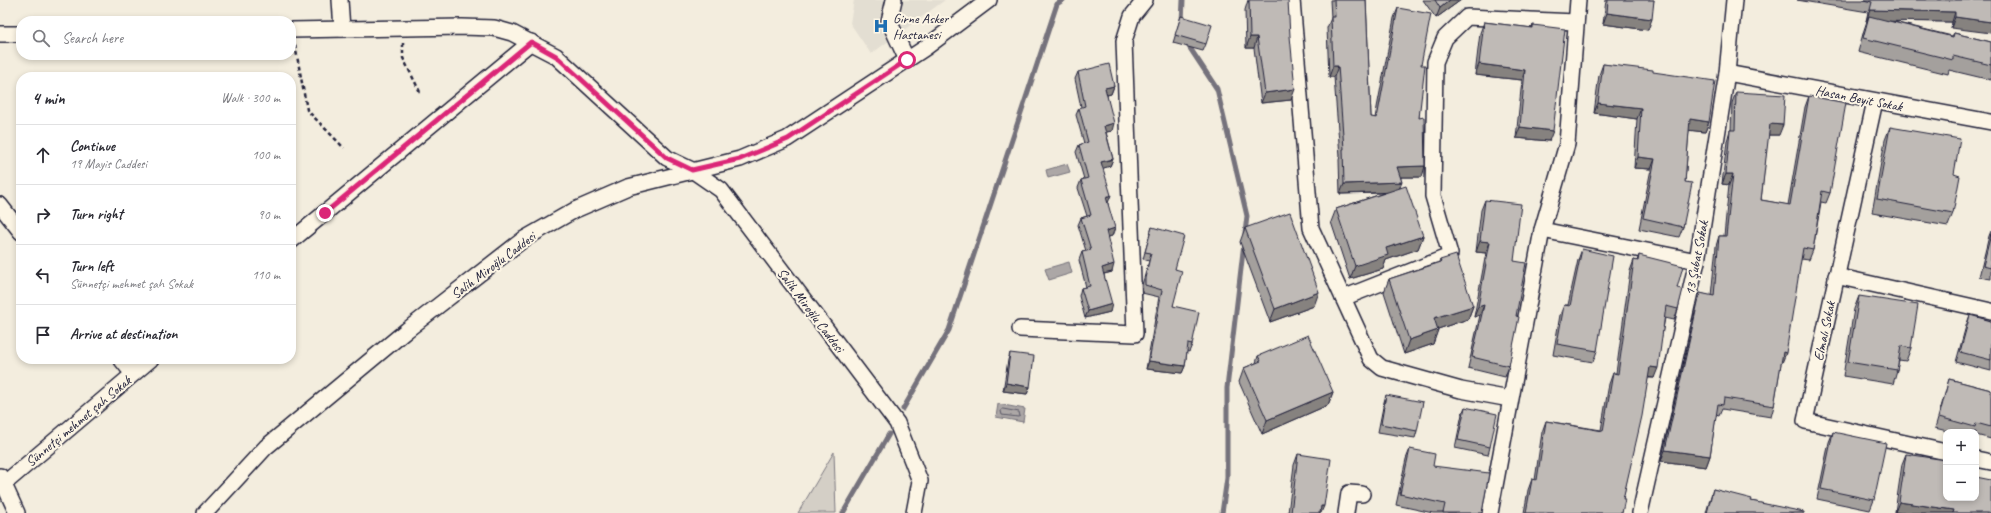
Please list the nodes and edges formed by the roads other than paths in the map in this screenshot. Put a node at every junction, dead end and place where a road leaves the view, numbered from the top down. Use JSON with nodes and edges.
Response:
{"nodes":[{"id":1,"x":340,"y":0,"type":"edge"},
{"id":2,"x":894,"y":0,"type":"edge"},
{"id":3,"x":989,"y":0,"type":"edge"},
{"id":4,"x":1145,"y":0,"type":"edge"},
{"id":5,"x":1292,"y":0,"type":"edge"},
{"id":6,"x":1578,"y":0,"type":"edge"},
{"id":7,"x":1734,"y":0,"type":"edge"},
{"id":8,"x":1576,"y":22,"type":"junction"},
{"id":9,"x":342,"y":29,"type":"junction"},
{"id":10,"x":296,"y":30,"type":"edge"},
{"id":11,"x":0,"y":34,"type":"edge"},
{"id":12,"x":16,"y":34,"type":"edge"},
{"id":13,"x":531,"y":42,"type":"junction"},
{"id":14,"x":907,"y":60,"type":"junction"},
{"id":15,"x":1727,"y":73,"type":"junction"},
{"id":16,"x":1875,"y":101,"type":"junction"},
{"id":17,"x":1991,"y":122,"type":"edge"},
{"id":18,"x":692,"y":170,"type":"junction"},
{"id":19,"x":0,"y":205,"type":"edge"},
{"id":20,"x":16,"y":226,"type":"edge"},
{"id":21,"x":1542,"y":230,"type":"junction"},
{"id":22,"x":296,"y":237,"type":"edge"},
{"id":23,"x":1697,"y":261,"type":"junction"},
{"id":24,"x":1836,"y":276,"type":"junction"},
{"id":25,"x":1343,"y":298,"type":"junction"},
{"id":26,"x":1991,"y":311,"type":"edge"},
{"id":27,"x":1020,"y":329,"type":"dead end"},
{"id":28,"x":125,"y":364,"type":"edge"},
{"id":29,"x":145,"y":364,"type":"edge"},
{"id":30,"x":133,"y":374,"type":"junction"},
{"id":31,"x":1510,"y":399,"type":"junction"},
{"id":32,"x":1943,"y":451,"type":"edge"},
{"id":33,"x":1979,"y":460,"type":"edge"},
{"id":34,"x":1991,"y":462,"type":"edge"},
{"id":35,"x":2,"y":479,"type":"edge"},
{"id":36,"x":1362,"y":494,"type":"dead end"},
{"id":37,"x":17,"y":513,"type":"edge"},
{"id":38,"x":205,"y":513,"type":"edge"},
{"id":39,"x":914,"y":513,"type":"edge"},
{"id":40,"x":1346,"y":513,"type":"edge"},
{"id":41,"x":1490,"y":513,"type":"edge"},
{"id":42,"x":1640,"y":513,"type":"edge"}],
"edges":[{"from":1,"to":9,"type":"street"},
{"from":2,"to":14,"type":"street"},
{"from":3,"to":14,"type":"street"},
{"from":4,"to":27,"type":"street"},
{"from":5,"to":25,"type":"street"},
{"from":6,"to":8,"type":"street"},
{"from":7,"to":15,"type":"street","name":"13 Şubat Sokak"},
{"from":8,"to":21,"type":"street"},
{"from":8,"to":25,"type":"street"},
{"from":9,"to":10,"type":"street"},
{"from":9,"to":13,"type":"street"},
{"from":11,"to":12,"type":"street"},
{"from":13,"to":18,"type":"street"},
{"from":13,"to":22,"type":"street"},
{"from":14,"to":18,"type":"street"},
{"from":15,"to":16,"type":"street","name":"Hasan Beyit Sokak"},
{"from":15,"to":23,"type":"street","name":"13 Şubat Sokak"},
{"from":16,"to":17,"type":"street","name":"Hasan Beyit Sokak"},
{"from":16,"to":24,"type":"street","name":"Elmalı Sokak"},
{"from":18,"to":38,"type":"street","name":"Salih Miroğlu Caddesi"},
{"from":18,"to":39,"type":"street","name":"Salih Miroğlu Caddesi"},
{"from":19,"to":20,"type":"street"},
{"from":21,"to":23,"type":"street"},
{"from":21,"to":31,"type":"street"},
{"from":23,"to":42,"type":"street","name":"13 Şubat Sokak"},
{"from":24,"to":26,"type":"street"},
{"from":24,"to":32,"type":"street","name":"Elmalı Sokak"},
{"from":25,"to":31,"type":"street"},
{"from":28,"to":30,"type":"street"},
{"from":29,"to":30,"type":"street","name":"Sünnetçi mehmet şah Sokak"},
{"from":30,"to":35,"type":"street","name":"Sünnetçi mehmet şah Sokak"},
{"from":31,"to":41,"type":"street"},
{"from":33,"to":34,"type":"street"},
{"from":35,"to":37,"type":"street"},
{"from":36,"to":40,"type":"street"}]}
